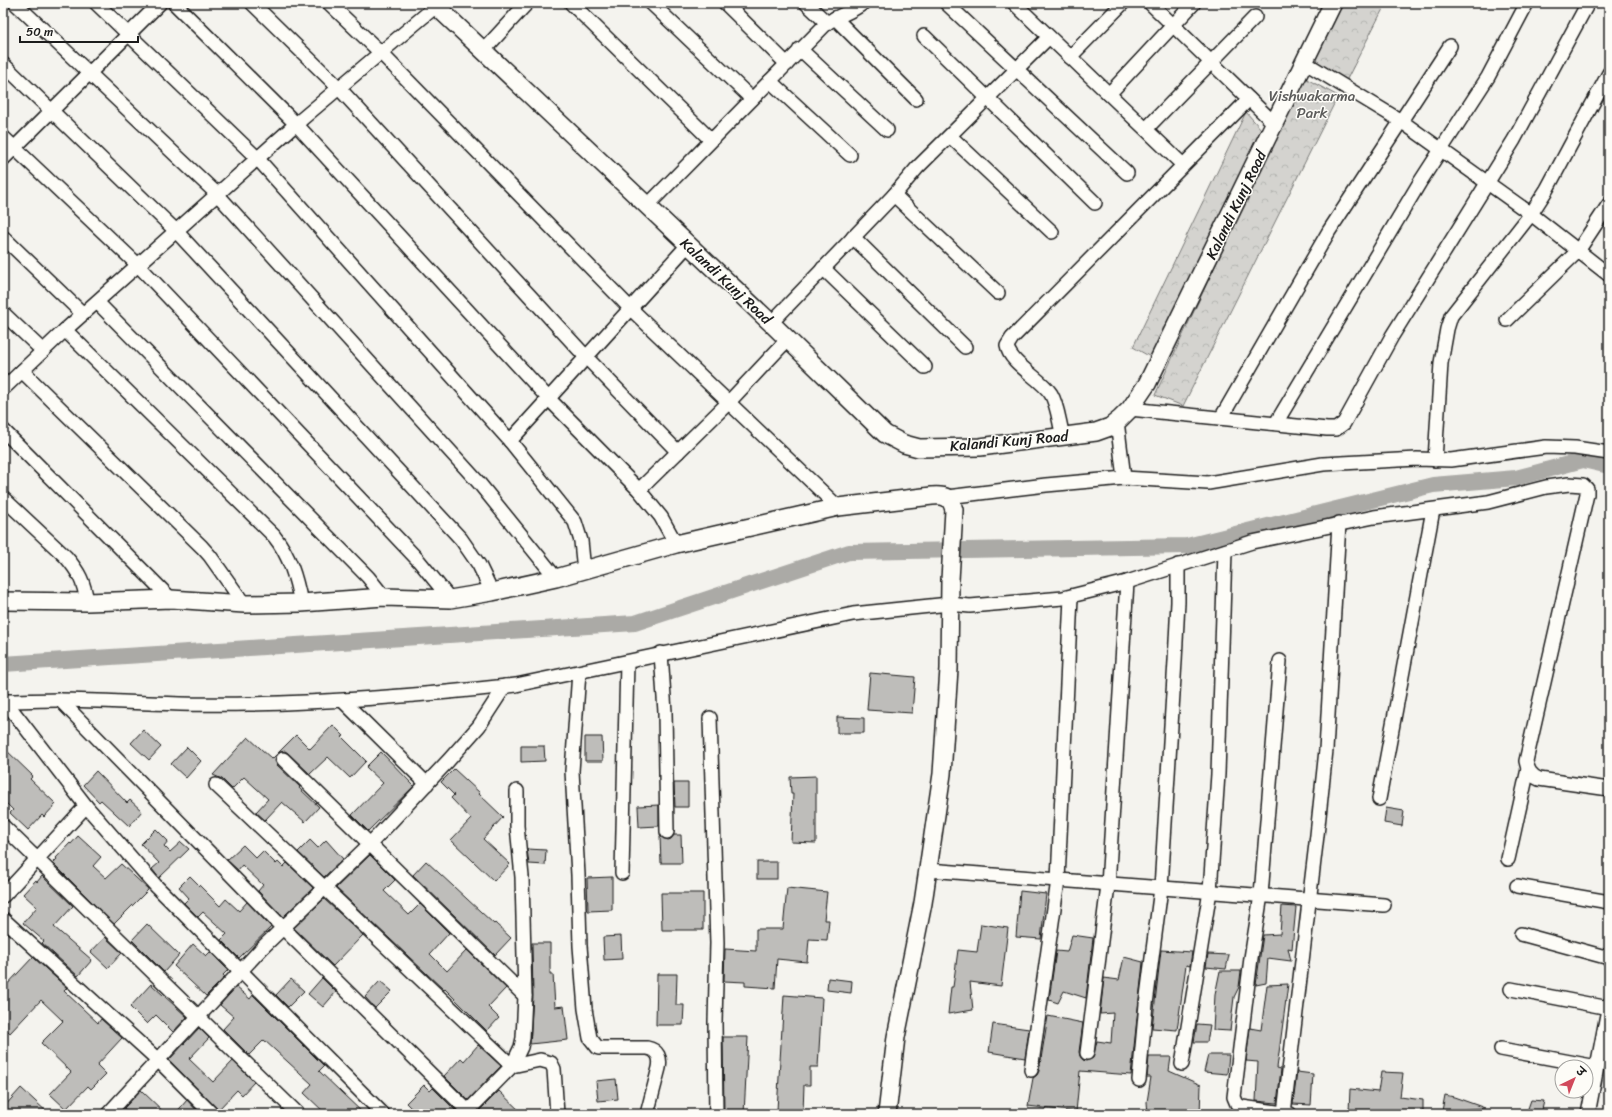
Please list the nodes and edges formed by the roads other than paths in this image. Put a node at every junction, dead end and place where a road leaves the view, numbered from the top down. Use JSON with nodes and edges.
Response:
{"nodes":[{"id":1,"x":15,"y":3,"type":"edge"},
{"id":2,"x":96,"y":3,"type":"edge"},
{"id":3,"x":160,"y":3,"type":"edge"},
{"id":4,"x":174,"y":3,"type":"edge"},
{"id":5,"x":252,"y":3,"type":"edge"},
{"id":6,"x":329,"y":3,"type":"edge"},
{"id":7,"x":527,"y":3,"type":"edge"},
{"id":8,"x":571,"y":3,"type":"edge"},
{"id":9,"x":651,"y":3,"type":"edge"},
{"id":10,"x":725,"y":3,"type":"edge"},
{"id":11,"x":806,"y":3,"type":"edge"},
{"id":12,"x":863,"y":3,"type":"edge"},
{"id":13,"x":946,"y":3,"type":"edge"},
{"id":14,"x":1014,"y":3,"type":"edge"},
{"id":15,"x":1123,"y":3,"type":"edge"},
{"id":16,"x":1150,"y":3,"type":"edge"},
{"id":17,"x":1194,"y":3,"type":"edge"},
{"id":18,"x":1334,"y":3,"type":"edge"},
{"id":19,"x":1527,"y":3,"type":"edge"},
{"id":20,"x":1588,"y":3,"type":"edge"},
{"id":21,"x":434,"y":4,"type":"edge"},
{"id":22,"x":1255,"y":17,"type":"dead end"},
{"id":23,"x":831,"y":20,"type":"junction"},
{"id":24,"x":1172,"y":25,"type":"junction"},
{"id":25,"x":129,"y":34,"type":"junction"},
{"id":26,"x":924,"y":36,"type":"dead end"},
{"id":27,"x":1049,"y":37,"type":"junction"},
{"id":28,"x":1450,"y":46,"type":"dead end"},
{"id":29,"x":800,"y":49,"type":"junction"},
{"id":30,"x":483,"y":51,"type":"junction"},
{"id":31,"x":380,"y":52,"type":"junction"},
{"id":32,"x":1070,"y":57,"type":"junction"},
{"id":33,"x":1304,"y":62,"type":"junction"},
{"id":34,"x":1212,"y":63,"type":"junction"},
{"id":35,"x":3,"y":64,"type":"edge"},
{"id":36,"x":787,"y":64,"type":"junction"},
{"id":37,"x":1016,"y":70,"type":"junction"},
{"id":38,"x":1609,"y":73,"type":"edge"},
{"id":39,"x":88,"y":74,"type":"junction"},
{"id":40,"x":770,"y":81,"type":"junction"},
{"id":41,"x":338,"y":87,"type":"junction"},
{"id":42,"x":1109,"y":94,"type":"junction"},
{"id":43,"x":988,"y":98,"type":"junction"},
{"id":44,"x":752,"y":99,"type":"junction"},
{"id":45,"x":916,"y":99,"type":"dead end"},
{"id":46,"x":1249,"y":99,"type":"junction"},
{"id":47,"x":52,"y":111,"type":"junction"},
{"id":48,"x":1401,"y":121,"type":"junction"},
{"id":49,"x":296,"y":124,"type":"junction"},
{"id":50,"x":1275,"y":124,"type":"junction"},
{"id":51,"x":1146,"y":129,"type":"junction"},
{"id":52,"x":887,"y":130,"type":"dead end"},
{"id":53,"x":950,"y":136,"type":"junction"},
{"id":54,"x":3,"y":137,"type":"edge"},
{"id":55,"x":711,"y":140,"type":"junction"},
{"id":56,"x":14,"y":148,"type":"junction"},
{"id":57,"x":1442,"y":150,"type":"junction"},
{"id":58,"x":850,"y":155,"type":"dead end"},
{"id":59,"x":257,"y":158,"type":"junction"},
{"id":60,"x":3,"y":159,"type":"edge"},
{"id":61,"x":1183,"y":165,"type":"junction"},
{"id":62,"x":1128,"y":174,"type":"dead end"},
{"id":63,"x":1488,"y":184,"type":"junction"},
{"id":64,"x":217,"y":194,"type":"junction"},
{"id":65,"x":894,"y":195,"type":"junction"},
{"id":66,"x":1095,"y":203,"type":"dead end"},
{"id":67,"x":1609,"y":204,"type":"edge"},
{"id":68,"x":646,"y":206,"type":"junction"},
{"id":69,"x":1531,"y":214,"type":"junction"},
{"id":70,"x":176,"y":231,"type":"junction"},
{"id":71,"x":1052,"y":232,"type":"dead end"},
{"id":72,"x":3,"y":237,"type":"edge"},
{"id":73,"x":853,"y":237,"type":"junction"},
{"id":74,"x":688,"y":245,"type":"junction"},
{"id":75,"x":1578,"y":251,"type":"junction"},
{"id":76,"x":138,"y":265,"type":"junction"},
{"id":77,"x":823,"y":268,"type":"junction"},
{"id":78,"x":1609,"y":275,"type":"edge"},
{"id":79,"x":998,"y":293,"type":"dead end"},
{"id":80,"x":97,"y":302,"type":"junction"},
{"id":81,"x":630,"y":308,"type":"junction"},
{"id":82,"x":3,"y":313,"type":"edge"},
{"id":83,"x":83,"y":314,"type":"junction"},
{"id":84,"x":1507,"y":320,"type":"dead end"},
{"id":85,"x":771,"y":323,"type":"junction"},
{"id":86,"x":65,"y":330,"type":"junction"},
{"id":87,"x":787,"y":340,"type":"junction"},
{"id":88,"x":965,"y":347,"type":"dead end"},
{"id":89,"x":43,"y":351,"type":"junction"},
{"id":90,"x":586,"y":357,"type":"junction"},
{"id":91,"x":925,"y":367,"type":"dead end"},
{"id":92,"x":22,"y":371,"type":"junction"},
{"id":93,"x":3,"y":389,"type":"edge"},
{"id":94,"x":548,"y":398,"type":"junction"},
{"id":95,"x":728,"y":402,"type":"junction"},
{"id":96,"x":1130,"y":409,"type":"junction"},
{"id":97,"x":1221,"y":418,"type":"junction"},
{"id":98,"x":1117,"y":421,"type":"junction"},
{"id":99,"x":1276,"y":423,"type":"junction"},
{"id":100,"x":3,"y":430,"type":"edge"},
{"id":101,"x":1063,"y":436,"type":"junction"},
{"id":102,"x":510,"y":440,"type":"junction"},
{"id":103,"x":678,"y":452,"type":"junction"},
{"id":104,"x":1609,"y":453,"type":"edge"},
{"id":105,"x":1435,"y":460,"type":"junction"},
{"id":106,"x":1124,"y":478,"type":"junction"},
{"id":107,"x":639,"y":490,"type":"junction"},
{"id":108,"x":947,"y":497,"type":"junction"},
{"id":109,"x":3,"y":498,"type":"edge"},
{"id":110,"x":838,"y":507,"type":"junction"},
{"id":111,"x":1433,"y":510,"type":"junction"},
{"id":112,"x":1339,"y":524,"type":"junction"},
{"id":113,"x":676,"y":544,"type":"junction"},
{"id":114,"x":1225,"y":551,"type":"junction"},
{"id":115,"x":1178,"y":565,"type":"junction"},
{"id":116,"x":584,"y":571,"type":"junction"},
{"id":117,"x":556,"y":578,"type":"junction"},
{"id":118,"x":1127,"y":582,"type":"junction"},
{"id":119,"x":492,"y":592,"type":"junction"},
{"id":120,"x":384,"y":597,"type":"junction"},
{"id":121,"x":1071,"y":597,"type":"junction"},
{"id":122,"x":450,"y":598,"type":"junction"},
{"id":123,"x":171,"y":599,"type":"junction"},
{"id":124,"x":3,"y":602,"type":"edge"},
{"id":125,"x":87,"y":602,"type":"junction"},
{"id":126,"x":244,"y":604,"type":"junction"},
{"id":127,"x":301,"y":604,"type":"junction"},
{"id":128,"x":950,"y":604,"type":"junction"},
{"id":129,"x":661,"y":653,"type":"junction"},
{"id":130,"x":1280,"y":661,"type":"dead end"},
{"id":131,"x":627,"y":662,"type":"junction"},
{"id":132,"x":579,"y":672,"type":"junction"},
{"id":133,"x":505,"y":686,"type":"junction"},
{"id":134,"x":60,"y":700,"type":"junction"},
{"id":135,"x":4,"y":701,"type":"edge"},
{"id":136,"x":343,"y":701,"type":"junction"},
{"id":137,"x":710,"y":718,"type":"dead end"},
{"id":138,"x":283,"y":759,"type":"dead end"},
{"id":139,"x":1528,"y":769,"type":"junction"},
{"id":140,"x":427,"y":784,"type":"junction"},
{"id":141,"x":216,"y":785,"type":"dead end"},
{"id":142,"x":1609,"y":789,"type":"edge"},
{"id":143,"x":517,"y":791,"type":"dead end"},
{"id":144,"x":1379,"y":799,"type":"dead end"},
{"id":145,"x":86,"y":806,"type":"junction"},
{"id":146,"x":3,"y":826,"type":"edge"},
{"id":147,"x":667,"y":832,"type":"dead end"},
{"id":148,"x":370,"y":844,"type":"junction"},
{"id":149,"x":1508,"y":859,"type":"dead end"},
{"id":150,"x":37,"y":860,"type":"junction"},
{"id":151,"x":928,"y":870,"type":"junction"},
{"id":152,"x":622,"y":873,"type":"dead end"},
{"id":153,"x":1058,"y":880,"type":"junction"},
{"id":154,"x":1108,"y":885,"type":"junction"},
{"id":155,"x":1517,"y":886,"type":"dead end"},
{"id":156,"x":325,"y":888,"type":"junction"},
{"id":157,"x":1161,"y":888,"type":"junction"},
{"id":158,"x":1210,"y":891,"type":"junction"},
{"id":159,"x":1260,"y":895,"type":"junction"},
{"id":160,"x":3,"y":896,"type":"edge"},
{"id":161,"x":1309,"y":900,"type":"junction"},
{"id":162,"x":1609,"y":902,"type":"edge"},
{"id":163,"x":1384,"y":905,"type":"dead end"},
{"id":164,"x":3,"y":919,"type":"edge"},
{"id":165,"x":283,"y":928,"type":"junction"},
{"id":166,"x":1521,"y":934,"type":"dead end"},
{"id":167,"x":1609,"y":958,"type":"edge"},
{"id":168,"x":240,"y":972,"type":"junction"},
{"id":169,"x":1511,"y":989,"type":"dead end"},
{"id":170,"x":525,"y":996,"type":"junction"},
{"id":171,"x":1609,"y":1007,"type":"edge"},
{"id":172,"x":198,"y":1017,"type":"junction"},
{"id":173,"x":1501,"y":1049,"type":"dead end"},
{"id":174,"x":1087,"y":1053,"type":"dead end"},
{"id":175,"x":158,"y":1060,"type":"junction"},
{"id":176,"x":1182,"y":1064,"type":"dead end"},
{"id":177,"x":512,"y":1066,"type":"junction"},
{"id":178,"x":1597,"y":1067,"type":"junction"},
{"id":179,"x":1031,"y":1070,"type":"dead end"},
{"id":180,"x":1139,"y":1080,"type":"dead end"},
{"id":181,"x":114,"y":1112,"type":"edge"},
{"id":182,"x":467,"y":1112,"type":"edge"},
{"id":183,"x":212,"y":1114,"type":"edge"},
{"id":184,"x":298,"y":1114,"type":"edge"},
{"id":185,"x":383,"y":1114,"type":"edge"},
{"id":186,"x":557,"y":1114,"type":"edge"},
{"id":187,"x":647,"y":1114,"type":"edge"},
{"id":188,"x":716,"y":1114,"type":"edge"},
{"id":189,"x":887,"y":1114,"type":"edge"},
{"id":190,"x":1287,"y":1114,"type":"edge"},
{"id":191,"x":1588,"y":1114,"type":"edge"}],
"edges":[{"from":1,"to":39,"type":"street"},
{"from":2,"to":25,"type":"street"},
{"from":3,"to":25,"type":"street"},
{"from":4,"to":49,"type":"street"},
{"from":5,"to":41,"type":"street"},
{"from":6,"to":31,"type":"street"},
{"from":7,"to":30,"type":"street"},
{"from":8,"to":55,"type":"street"},
{"from":9,"to":44,"type":"street"},
{"from":10,"to":36,"type":"street"},
{"from":11,"to":23,"type":"street"},
{"from":12,"to":23,"type":"street"},
{"from":13,"to":37,"type":"street"},
{"from":14,"to":27,"type":"street"},
{"from":15,"to":32,"type":"street"},
{"from":16,"to":24,"type":"street"},
{"from":17,"to":24,"type":"street"},
{"from":18,"to":33,"type":"street","name":"Kalandi Kunj Road"},
{"from":19,"to":57,"type":"street"},
{"from":20,"to":63,"type":"street"},
{"from":21,"to":30,"type":"street","name":"Kalandi Kunj Road"},
{"from":21,"to":31,"type":"street"},
{"from":22,"to":34,"type":"street"},
{"from":23,"to":29,"type":"street"},
{"from":23,"to":45,"type":"street"},
{"from":24,"to":34,"type":"street"},
{"from":24,"to":42,"type":"street"},
{"from":25,"to":39,"type":"street"},
{"from":25,"to":59,"type":"street"},
{"from":26,"to":43,"type":"street"},
{"from":27,"to":32,"type":"street"},
{"from":27,"to":37,"type":"street"},
{"from":28,"to":48,"type":"street"},
{"from":29,"to":36,"type":"street"},
{"from":29,"to":52,"type":"street"},
{"from":30,"to":68,"type":"street","name":"Kalandi Kunj Road"},
{"from":31,"to":41,"type":"street"},
{"from":31,"to":81,"type":"street"},
{"from":32,"to":42,"type":"street"},
{"from":33,"to":48,"type":"street"},
{"from":33,"to":50,"type":"street","name":"Kalandi Kunj Road"},
{"from":34,"to":46,"type":"street"},
{"from":34,"to":51,"type":"street"},
{"from":35,"to":47,"type":"street"},
{"from":36,"to":40,"type":"street"},
{"from":37,"to":43,"type":"street"},
{"from":37,"to":62,"type":"street"},
{"from":38,"to":69,"type":"street"},
{"from":39,"to":47,"type":"street"},
{"from":39,"to":64,"type":"street"},
{"from":40,"to":44,"type":"street"},
{"from":40,"to":58,"type":"street"},
{"from":41,"to":49,"type":"street"},
{"from":41,"to":90,"type":"street"},
{"from":42,"to":51,"type":"street"},
{"from":43,"to":53,"type":"street"},
{"from":43,"to":66,"type":"street"},
{"from":44,"to":55,"type":"street"},
{"from":46,"to":50,"type":"street"},
{"from":46,"to":61,"type":"street"},
{"from":47,"to":56,"type":"street"},
{"from":47,"to":70,"type":"street"},
{"from":48,"to":57,"type":"street"},
{"from":48,"to":97,"type":"street"},
{"from":49,"to":59,"type":"street"},
{"from":49,"to":94,"type":"street"},
{"from":50,"to":96,"type":"street","name":"Kalandi Kunj Road"},
{"from":51,"to":61,"type":"street"},
{"from":53,"to":65,"type":"street"},
{"from":53,"to":71,"type":"street"},
{"from":54,"to":56,"type":"street"},
{"from":55,"to":68,"type":"street"},
{"from":56,"to":60,"type":"street"},
{"from":56,"to":76,"type":"street"},
{"from":57,"to":63,"type":"street"},
{"from":57,"to":99,"type":"street"},
{"from":59,"to":64,"type":"street"},
{"from":59,"to":102,"type":"street"},
{"from":61,"to":101,"type":"street"},
{"from":63,"to":69,"type":"street"},
{"from":63,"to":99,"type":"street"},
{"from":64,"to":70,"type":"street"},
{"from":64,"to":117,"type":"street"},
{"from":65,"to":73,"type":"street"},
{"from":65,"to":79,"type":"street"},
{"from":67,"to":75,"type":"street"},
{"from":68,"to":74,"type":"street","name":"Kalandi Kunj Road"},
{"from":69,"to":75,"type":"street"},
{"from":69,"to":105,"type":"street"},
{"from":70,"to":76,"type":"street"},
{"from":70,"to":119,"type":"street"},
{"from":72,"to":83,"type":"street"},
{"from":73,"to":77,"type":"street"},
{"from":73,"to":88,"type":"street"},
{"from":74,"to":81,"type":"street"},
{"from":74,"to":85,"type":"street","name":"Kalandi Kunj Road"},
{"from":75,"to":78,"type":"street"},
{"from":75,"to":84,"type":"street"},
{"from":76,"to":80,"type":"street"},
{"from":76,"to":122,"type":"street"},
{"from":77,"to":85,"type":"street"},
{"from":77,"to":91,"type":"street"},
{"from":80,"to":83,"type":"street"},
{"from":80,"to":120,"type":"street"},
{"from":81,"to":90,"type":"street"},
{"from":81,"to":95,"type":"street"},
{"from":82,"to":89,"type":"street"},
{"from":83,"to":86,"type":"street"},
{"from":85,"to":87,"type":"street","name":"Kalandi Kunj Road"},
{"from":86,"to":89,"type":"street"},
{"from":86,"to":127,"type":"street"},
{"from":87,"to":95,"type":"street"},
{"from":87,"to":101,"type":"street","name":"Kalandi Kunj Road"},
{"from":89,"to":92,"type":"street"},
{"from":90,"to":94,"type":"street"},
{"from":90,"to":103,"type":"street"},
{"from":92,"to":93,"type":"street"},
{"from":92,"to":126,"type":"street"},
{"from":94,"to":102,"type":"street"},
{"from":94,"to":107,"type":"street"},
{"from":95,"to":103,"type":"street"},
{"from":95,"to":110,"type":"street"},
{"from":96,"to":97,"type":"street"},
{"from":96,"to":98,"type":"street","name":"Kalandi Kunj Road"},
{"from":97,"to":99,"type":"street"},
{"from":98,"to":101,"type":"street","name":"Kalandi Kunj Road"},
{"from":98,"to":106,"type":"street"},
{"from":100,"to":123,"type":"street"},
{"from":102,"to":116,"type":"street"},
{"from":103,"to":107,"type":"street"},
{"from":104,"to":105,"type":"street"},
{"from":105,"to":106,"type":"street"},
{"from":106,"to":108,"type":"street"},
{"from":107,"to":113,"type":"street"},
{"from":108,"to":110,"type":"street"},
{"from":108,"to":128,"type":"street"},
{"from":109,"to":125,"type":"street"},
{"from":110,"to":113,"type":"street"},
{"from":111,"to":112,"type":"street"},
{"from":111,"to":139,"type":"street"},
{"from":111,"to":144,"type":"street"},
{"from":112,"to":114,"type":"street"},
{"from":112,"to":161,"type":"street"},
{"from":113,"to":116,"type":"street"},
{"from":114,"to":115,"type":"street"},
{"from":114,"to":158,"type":"street"},
{"from":115,"to":118,"type":"street"},
{"from":115,"to":157,"type":"street"},
{"from":116,"to":117,"type":"street"},
{"from":117,"to":119,"type":"street"},
{"from":118,"to":121,"type":"street"},
{"from":118,"to":154,"type":"street"},
{"from":119,"to":122,"type":"street"},
{"from":120,"to":122,"type":"street"},
{"from":120,"to":127,"type":"street"},
{"from":121,"to":128,"type":"street"},
{"from":121,"to":153,"type":"street"},
{"from":123,"to":125,"type":"street"},
{"from":123,"to":126,"type":"street"},
{"from":124,"to":125,"type":"street"},
{"from":126,"to":127,"type":"street"},
{"from":128,"to":129,"type":"street"},
{"from":128,"to":151,"type":"street"},
{"from":129,"to":131,"type":"street"},
{"from":129,"to":147,"type":"street"},
{"from":130,"to":159,"type":"street"},
{"from":131,"to":132,"type":"street"},
{"from":131,"to":152,"type":"street"},
{"from":132,"to":133,"type":"street"},
{"from":132,"to":187,"type":"street"},
{"from":133,"to":136,"type":"street"},
{"from":133,"to":140,"type":"street"},
{"from":134,"to":135,"type":"street"},
{"from":134,"to":136,"type":"street"},
{"from":134,"to":165,"type":"street"},
{"from":135,"to":145,"type":"street"},
{"from":136,"to":140,"type":"street"},
{"from":137,"to":188,"type":"street"},
{"from":138,"to":148,"type":"street"},
{"from":139,"to":142,"type":"street"},
{"from":139,"to":149,"type":"street"},
{"from":140,"to":148,"type":"street"},
{"from":141,"to":156,"type":"street"},
{"from":143,"to":170,"type":"street"},
{"from":145,"to":150,"type":"street"},
{"from":145,"to":168,"type":"street"},
{"from":146,"to":150,"type":"street"},
{"from":148,"to":156,"type":"street"},
{"from":148,"to":170,"type":"street"},
{"from":150,"to":160,"type":"street"},
{"from":150,"to":172,"type":"street"},
{"from":151,"to":153,"type":"street"},
{"from":151,"to":189,"type":"street"},
{"from":153,"to":154,"type":"street"},
{"from":153,"to":179,"type":"street"},
{"from":154,"to":157,"type":"street"},
{"from":154,"to":174,"type":"street"},
{"from":155,"to":162,"type":"street"},
{"from":156,"to":165,"type":"street"},
{"from":156,"to":177,"type":"street"},
{"from":157,"to":158,"type":"street"},
{"from":157,"to":180,"type":"street"},
{"from":158,"to":159,"type":"street"},
{"from":158,"to":176,"type":"street"},
{"from":159,"to":161,"type":"street"},
{"from":159,"to":190,"type":"street"},
{"from":161,"to":163,"type":"street"},
{"from":161,"to":190,"type":"street"},
{"from":164,"to":175,"type":"street"},
{"from":165,"to":168,"type":"street"},
{"from":165,"to":182,"type":"street"},
{"from":166,"to":167,"type":"street"},
{"from":168,"to":172,"type":"street"},
{"from":168,"to":185,"type":"street"},
{"from":169,"to":171,"type":"street"},
{"from":170,"to":177,"type":"street"},
{"from":171,"to":178,"type":"street"},
{"from":172,"to":175,"type":"street"},
{"from":172,"to":184,"type":"street"},
{"from":173,"to":178,"type":"street"},
{"from":175,"to":181,"type":"street"},
{"from":175,"to":183,"type":"street"},
{"from":177,"to":182,"type":"street"},
{"from":177,"to":186,"type":"street"},
{"from":178,"to":191,"type":"street"}]}
